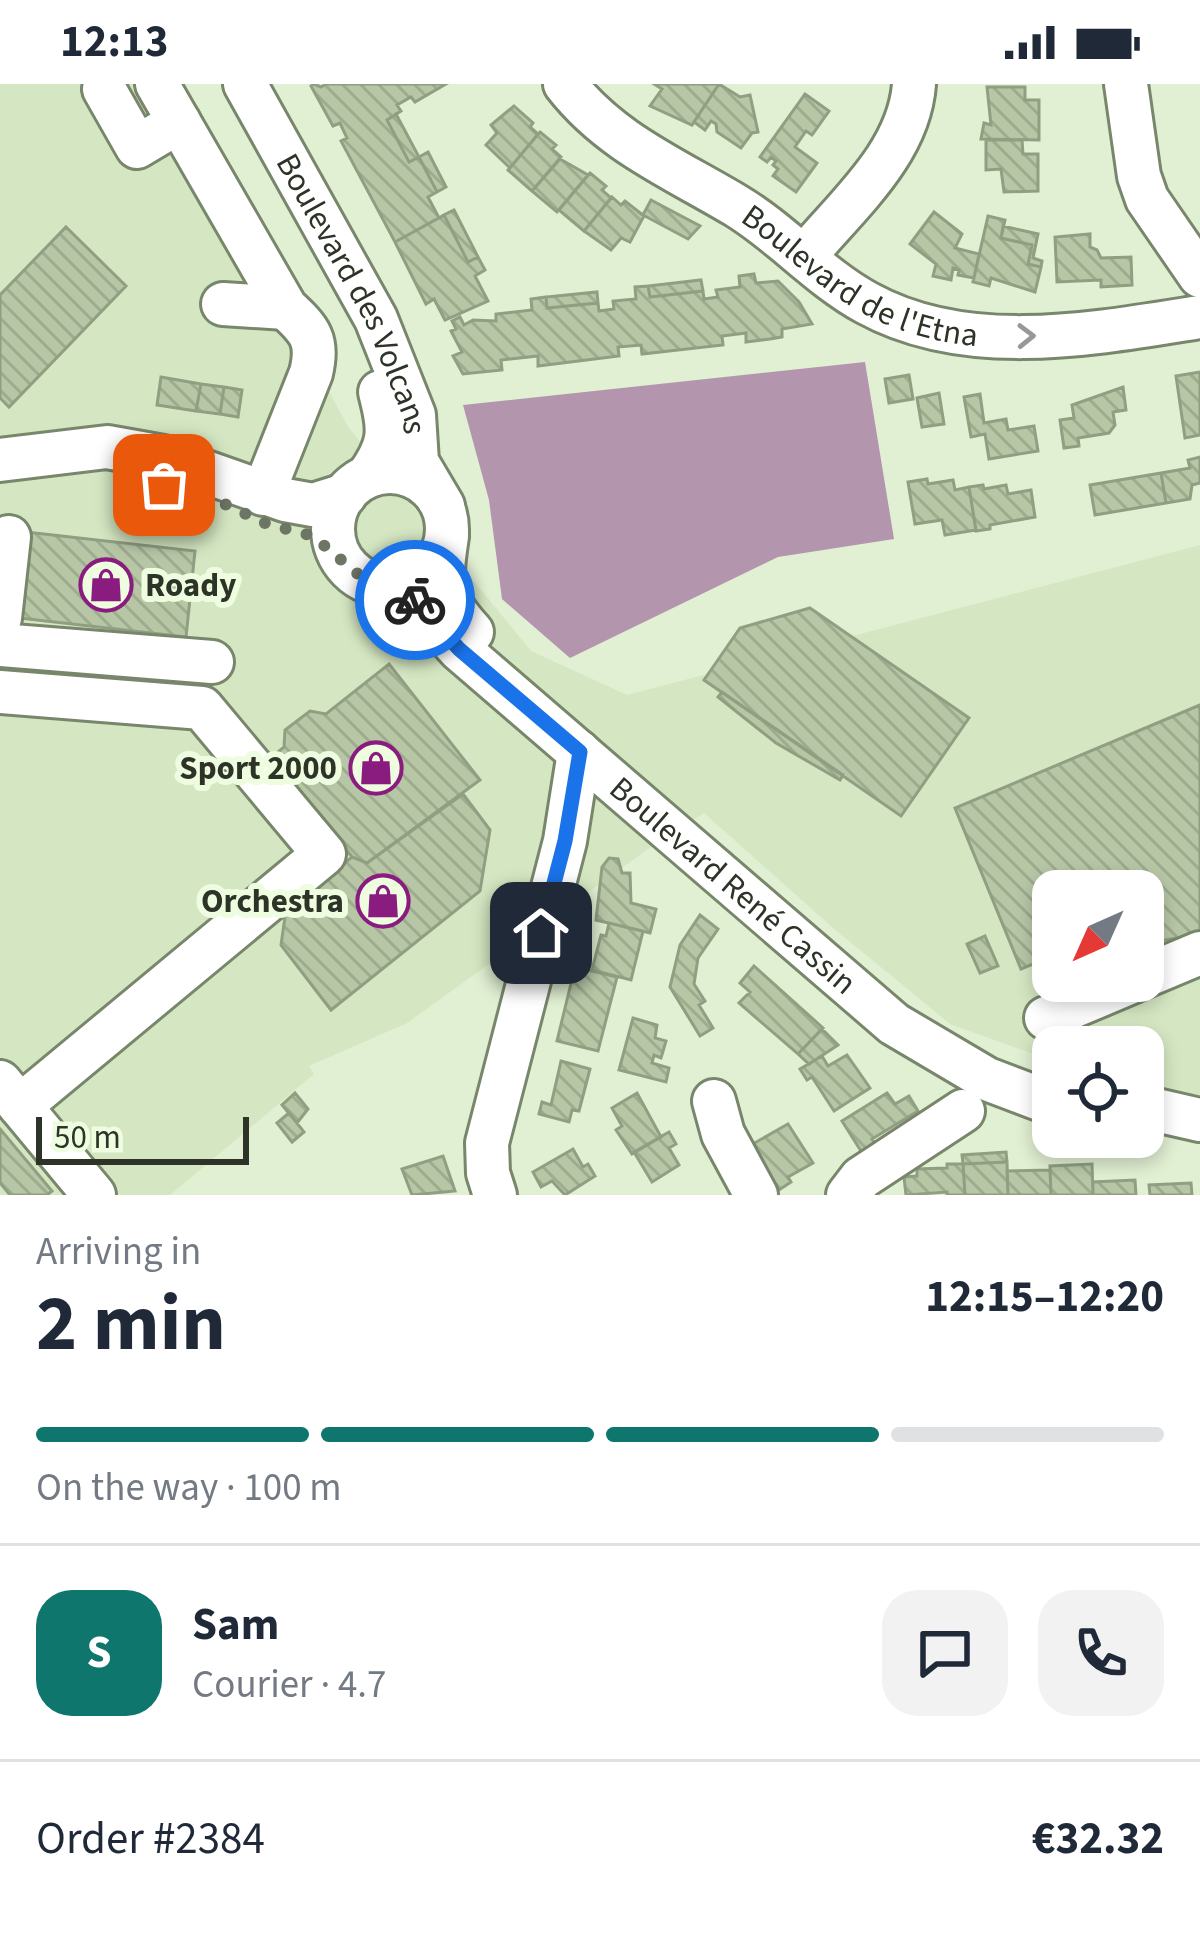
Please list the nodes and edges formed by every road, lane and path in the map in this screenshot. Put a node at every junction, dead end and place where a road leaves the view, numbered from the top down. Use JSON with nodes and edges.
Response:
{"nodes":[{"id":1,"x":157,"y":84,"type":"edge"},
{"id":2,"x":216,"y":84,"type":"edge"},
{"id":3,"x":245,"y":84,"type":"edge"},
{"id":4,"x":565,"y":84,"type":"edge"},
{"id":5,"x":914,"y":84,"type":"edge"},
{"id":6,"x":1126,"y":84,"type":"edge"},
{"id":7,"x":104,"y":88,"type":"dead end"},
{"id":8,"x":178,"y":122,"type":"junction"},
{"id":9,"x":804,"y":256,"type":"junction"},
{"id":10,"x":1200,"y":276,"type":"edge"},
{"id":11,"x":223,"y":304,"type":"dead end"},
{"id":12,"x":286,"y":308,"type":"junction"},
{"id":13,"x":1200,"y":317,"type":"edge"},
{"id":14,"x":69,"y":454,"type":"junction"},
{"id":15,"x":0,"y":460,"type":"edge"},
{"id":16,"x":356,"y":486,"type":"junction"},
{"id":17,"x":263,"y":494,"type":"junction"},
{"id":18,"x":445,"y":521,"type":"junction"},
{"id":19,"x":9,"y":537,"type":"dead end"},
{"id":20,"x":340,"y":556,"type":"junction"},
{"id":21,"x":384,"y":586,"type":"junction"},
{"id":22,"x":1,"y":599,"type":"edge"},
{"id":23,"x":0,"y":645,"type":"edge"},
{"id":24,"x":105,"y":654,"type":"junction"},
{"id":25,"x":212,"y":662,"type":"dead end"},
{"id":26,"x":0,"y":692,"type":"edge"},
{"id":27,"x":101,"y":700,"type":"junction"},
{"id":28,"x":580,"y":752,"type":"junction"},
{"id":29,"x":638,"y":803,"type":"junction"},
{"id":30,"x":565,"y":841,"type":"junction"},
{"id":31,"x":1200,"y":953,"type":"edge"},
{"id":32,"x":1164,"y":968,"type":"edge"},
{"id":33,"x":1084,"y":1002,"type":"edge"},
{"id":34,"x":1046,"y":1018,"type":"dead end"},
{"id":35,"x":1032,"y":1074,"type":"edge"},
{"id":36,"x":10,"y":1094,"type":"edge"},
{"id":37,"x":1032,"y":1096,"type":"edge"},
{"id":38,"x":714,"y":1101,"type":"dead end"},
{"id":39,"x":963,"y":1111,"type":"dead end"},
{"id":40,"x":1164,"y":1112,"type":"edge"},
{"id":41,"x":1200,"y":1120,"type":"edge"},
{"id":42,"x":1164,"y":1131,"type":"edge"},
{"id":43,"x":1200,"y":1139,"type":"edge"},
{"id":44,"x":94,"y":1195,"type":"edge"},
{"id":45,"x":495,"y":1195,"type":"edge"},
{"id":46,"x":756,"y":1195,"type":"edge"},
{"id":47,"x":848,"y":1195,"type":"edge"}],
"edges":[{"from":1,"to":8,"type":"street"},
{"from":2,"to":16,"type":"street","name":"Boulevard des Volcans"},
{"from":3,"to":18,"type":"street","name":"Boulevard des Volcans"},
{"from":4,"to":9,"type":"street","name":"Boulevard de l'Etna"},
{"from":5,"to":9,"type":"street"},
{"from":6,"to":10,"type":"street"},
{"from":7,"to":8,"type":"street"},
{"from":8,"to":12,"type":"street"},
{"from":9,"to":13,"type":"street","name":"Boulevard de l'Etna","one_way":true},
{"from":11,"to":12,"type":"street"},
{"from":12,"to":17,"type":"street"},
{"from":14,"to":15,"type":"street"},
{"from":14,"to":17,"type":"street"},
{"from":14,"to":20,"type":"street"},
{"from":16,"to":17,"type":"street"},
{"from":16,"to":18,"type":"street"},
{"from":16,"to":20,"type":"street"},
{"from":18,"to":21,"type":"street"},
{"from":18,"to":35,"type":"street","name":"Boulevard René Cassin"},
{"from":19,"to":22,"type":"street"},
{"from":20,"to":21,"type":"street"},
{"from":21,"to":28,"type":"street","name":"Boulevard René Cassin"},
{"from":23,"to":24,"type":"street"},
{"from":24,"to":25,"type":"street"},
{"from":24,"to":27,"type":"street"},
{"from":26,"to":27,"type":"street"},
{"from":27,"to":36,"type":"street"},
{"from":28,"to":29,"type":"street","name":"Boulevard René Cassin"},
{"from":28,"to":30,"type":"street"},
{"from":29,"to":30,"type":"street"},
{"from":29,"to":37,"type":"street","name":"Boulevard René Cassin"},
{"from":30,"to":45,"type":"street"},
{"from":31,"to":32,"type":"street"},
{"from":33,"to":34,"type":"street"},
{"from":36,"to":44,"type":"street"},
{"from":38,"to":46,"type":"street"},
{"from":39,"to":47,"type":"street"},
{"from":40,"to":41,"type":"street"},
{"from":42,"to":43,"type":"street"}]}
